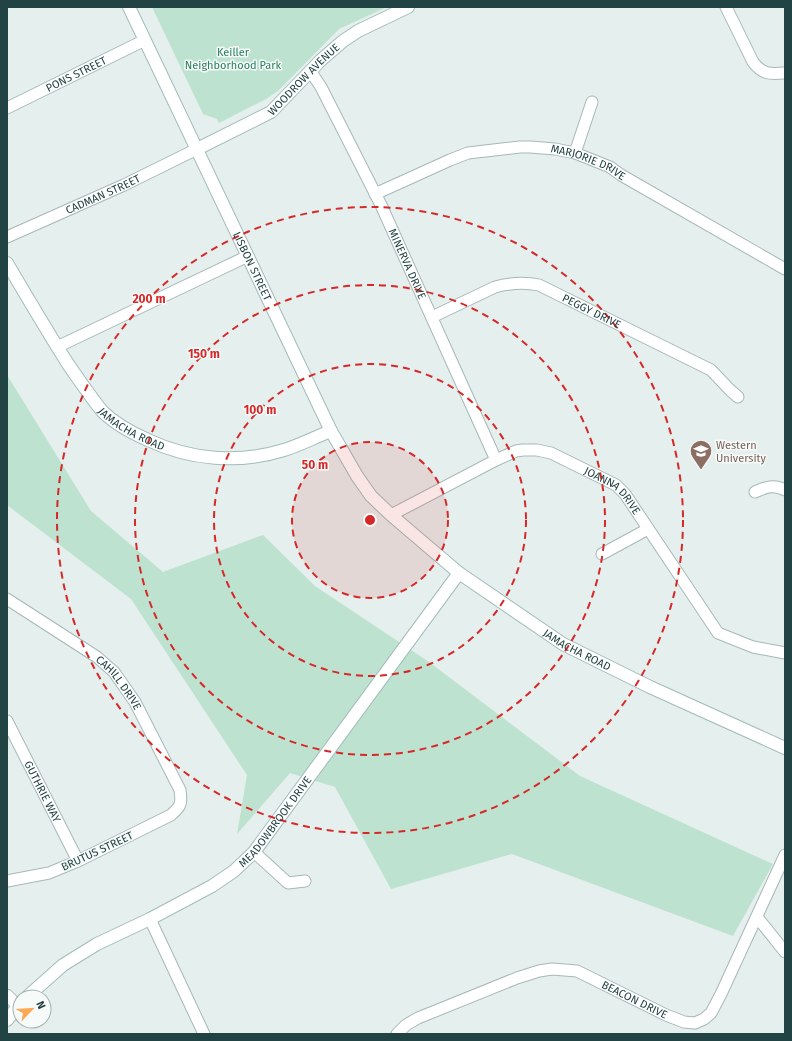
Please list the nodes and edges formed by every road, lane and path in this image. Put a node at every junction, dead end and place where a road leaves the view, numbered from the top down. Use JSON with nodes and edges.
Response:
{"nodes":[{"id":1,"x":129,"y":7,"type":"edge"},
{"id":2,"x":408,"y":7,"type":"edge"},
{"id":3,"x":726,"y":7,"type":"edge"},
{"id":4,"x":145,"y":40,"type":"junction"},
{"id":5,"x":311,"y":72,"type":"junction"},
{"id":6,"x":785,"y":73,"type":"edge"},
{"id":7,"x":592,"y":102,"type":"dead end"},
{"id":8,"x":7,"y":108,"type":"edge"},
{"id":9,"x":197,"y":149,"type":"junction"},
{"id":10,"x":575,"y":153,"type":"junction"},
{"id":11,"x":376,"y":194,"type":"junction"},
{"id":12,"x":7,"y":237,"type":"edge"},
{"id":13,"x":248,"y":256,"type":"junction"},
{"id":14,"x":7,"y":263,"type":"edge"},
{"id":15,"x":785,"y":269,"type":"edge"},
{"id":16,"x":432,"y":317,"type":"junction"},
{"id":17,"x":57,"y":347,"type":"junction"},
{"id":18,"x":738,"y":397,"type":"dead end"},
{"id":19,"x":331,"y":431,"type":"junction"},
{"id":20,"x":496,"y":460,"type":"junction"},
{"id":21,"x":785,"y":490,"type":"edge"},
{"id":22,"x":755,"y":492,"type":"dead end"},
{"id":23,"x":391,"y":515,"type":"junction"},
{"id":24,"x":648,"y":529,"type":"junction"},
{"id":25,"x":602,"y":554,"type":"dead end"},
{"id":26,"x":458,"y":573,"type":"junction"},
{"id":27,"x":7,"y":599,"type":"edge"},
{"id":28,"x":785,"y":653,"type":"edge"},
{"id":29,"x":7,"y":721,"type":"edge"},
{"id":30,"x":785,"y":748,"type":"edge"},
{"id":31,"x":180,"y":806,"type":"joint"},
{"id":32,"x":254,"y":852,"type":"junction"},
{"id":33,"x":785,"y":854,"type":"edge"},
{"id":34,"x":78,"y":861,"type":"junction"},
{"id":35,"x":7,"y":881,"type":"edge"},
{"id":36,"x":305,"y":881,"type":"dead end"},
{"id":37,"x":757,"y":917,"type":"junction"},
{"id":38,"x":150,"y":919,"type":"junction"},
{"id":39,"x":785,"y":952,"type":"edge"},
{"id":40,"x":36,"y":989,"type":"edge"},
{"id":41,"x":204,"y":1034,"type":"edge"},
{"id":42,"x":397,"y":1034,"type":"edge"}],
"edges":[{"from":1,"to":4,"type":"main road","name":"LISBON STREET"},
{"from":2,"to":5,"type":"main road","name":"WOODROW AVENUE"},
{"from":3,"to":6,"type":"street"},
{"from":4,"to":8,"type":"street","name":"PONS STREET"},
{"from":4,"to":9,"type":"main road","name":"LISBON STREET"},
{"from":5,"to":9,"type":"main road","name":"WOODROW AVENUE"},
{"from":5,"to":11,"type":"street","name":"MINERVA DRIVE"},
{"from":7,"to":10,"type":"street"},
{"from":9,"to":12,"type":"street","name":"CADMAN STREET"},
{"from":9,"to":13,"type":"main road","name":"LISBON STREET"},
{"from":10,"to":11,"type":"street","name":"MARJORIE DRIVE"},
{"from":10,"to":15,"type":"street","name":"MARJORIE DRIVE"},
{"from":11,"to":16,"type":"street","name":"MINERVA DRIVE"},
{"from":13,"to":17,"type":"street"},
{"from":13,"to":19,"type":"main road","name":"LISBON STREET"},
{"from":14,"to":17,"type":"main road","name":"JAMACHA ROAD"},
{"from":16,"to":18,"type":"street","name":"PEGGY DRIVE"},
{"from":16,"to":20,"type":"street","name":"MINERVA DRIVE"},
{"from":17,"to":19,"type":"main road","name":"JAMACHA ROAD"},
{"from":19,"to":23,"type":"main road","name":"LISBON STREET"},
{"from":20,"to":23,"type":"street","name":"JOANNA DRIVE"},
{"from":20,"to":24,"type":"street","name":"JOANNA DRIVE"},
{"from":21,"to":22,"type":"street"},
{"from":23,"to":26,"type":"main road","name":"JAMACHA ROAD"},
{"from":24,"to":25,"type":"street"},
{"from":24,"to":28,"type":"street","name":"JOANNA DRIVE"},
{"from":26,"to":30,"type":"main road","name":"JAMACHA ROAD"},
{"from":26,"to":32,"type":"main road","name":"MEADOWBROOK DRIVE"},
{"from":27,"to":31,"type":"street","name":"CAHILL DRIVE"},
{"from":29,"to":34,"type":"street","name":"GUTHRIE WAY"},
{"from":31,"to":34,"type":"street","name":"BRUTUS STREET"},
{"from":32,"to":36,"type":"street"},
{"from":32,"to":38,"type":"main road","name":"MEADOWBROOK DRIVE"},
{"from":33,"to":37,"type":"street","name":"BEACON DRIVE"},
{"from":34,"to":35,"type":"street","name":"BRUTUS STREET"},
{"from":37,"to":39,"type":"street"},
{"from":37,"to":42,"type":"street","name":"BEACON DRIVE"},
{"from":38,"to":40,"type":"main road","name":"MEADOWBROOK DRIVE"},
{"from":38,"to":41,"type":"street"}]}
